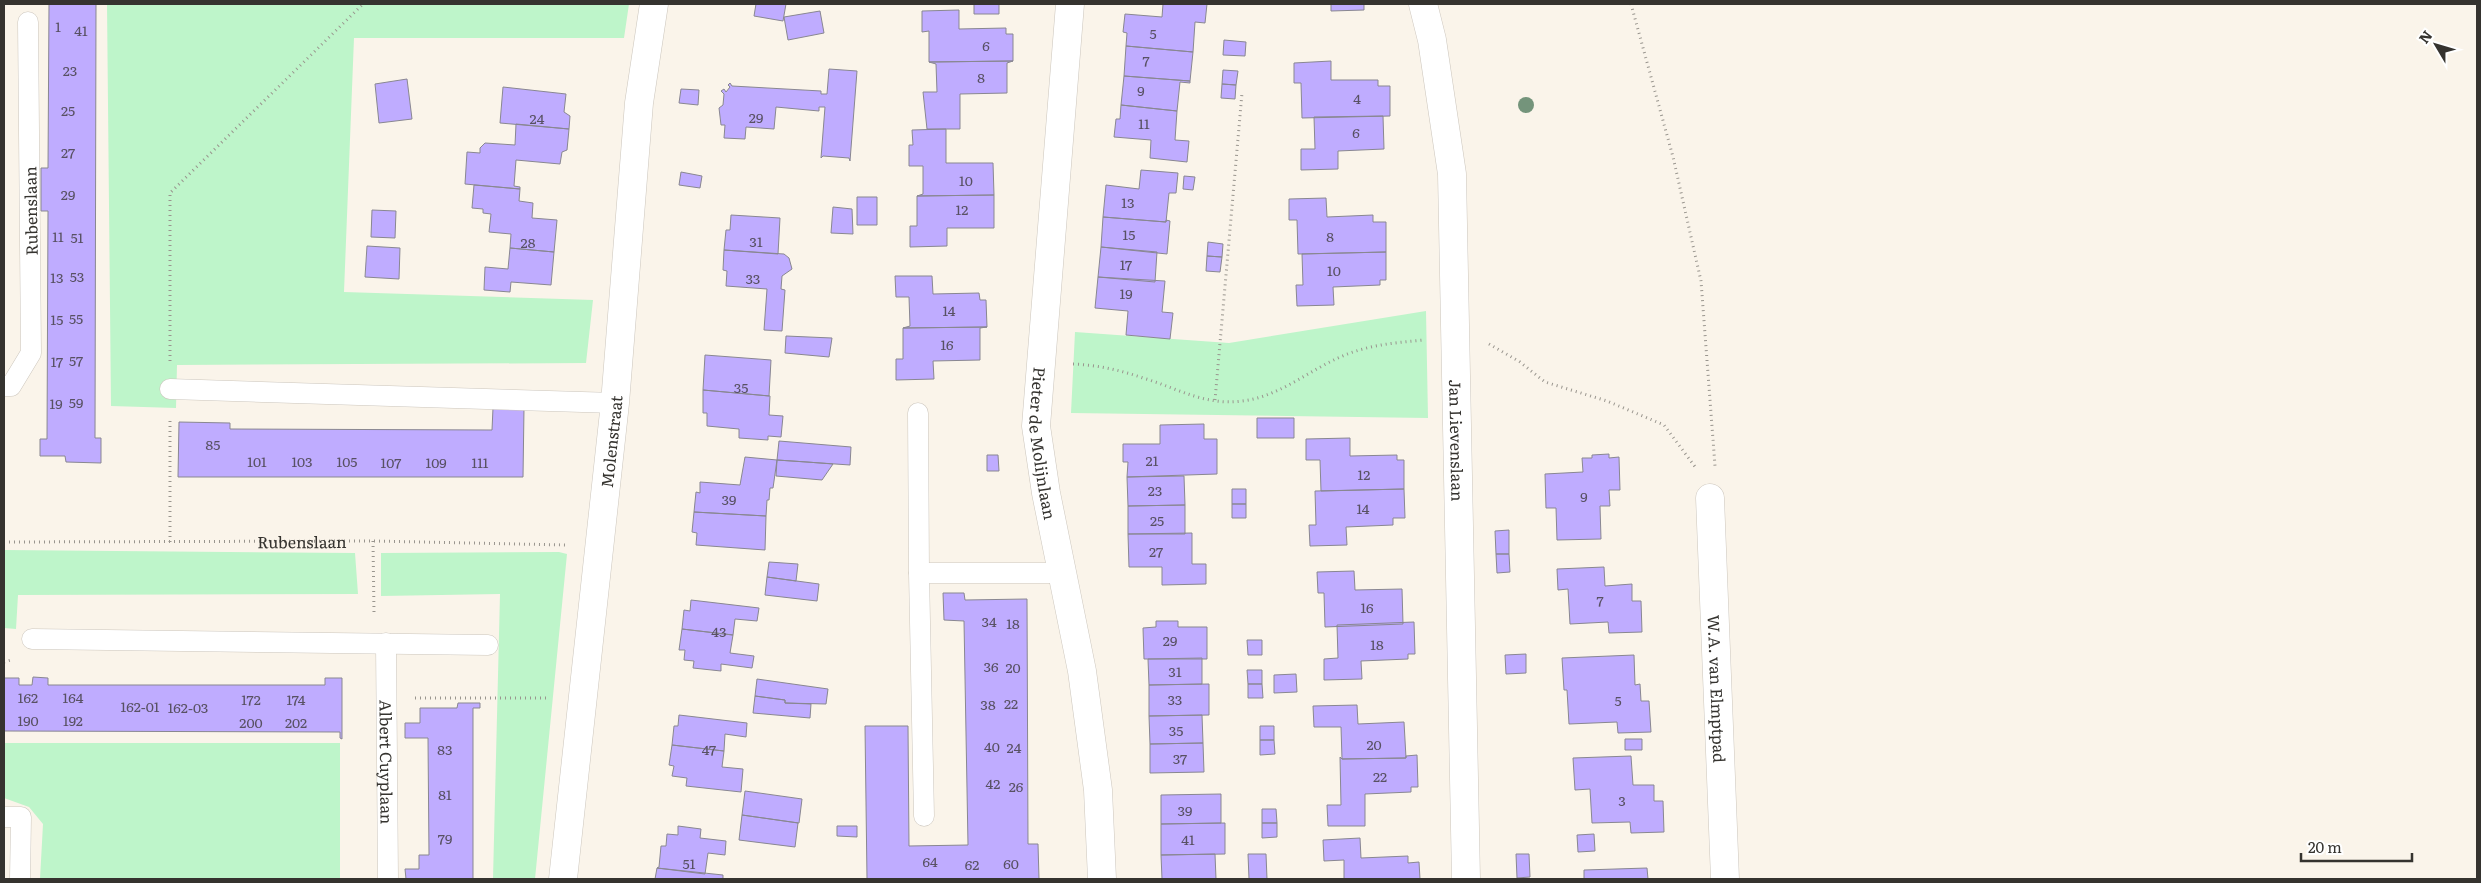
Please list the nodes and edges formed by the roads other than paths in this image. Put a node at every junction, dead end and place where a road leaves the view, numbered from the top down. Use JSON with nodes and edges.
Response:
{"nodes":[{"id":1,"x":654,"y":4,"type":"edge"},
{"id":2,"x":1070,"y":4,"type":"edge"},
{"id":3,"x":1422,"y":4,"type":"edge"},
{"id":4,"x":28,"y":22,"type":"dead end"},
{"id":5,"x":4,"y":386,"type":"edge"},
{"id":6,"x":170,"y":389,"type":"road end"},
{"id":7,"x":615,"y":403,"type":"junction"},
{"id":8,"x":918,"y":413,"type":"dead end"},
{"id":9,"x":1710,"y":498,"type":"road end"},
{"id":10,"x":919,"y":573,"type":"junction"},
{"id":11,"x":1063,"y":573,"type":"junction"},
{"id":12,"x":32,"y":640,"type":"dead end"},
{"id":13,"x":380,"y":643,"type":"junction"},
{"id":14,"x":488,"y":645,"type":"dead end"},
{"id":15,"x":924,"y":816,"type":"dead end"},
{"id":16,"x":4,"y":817,"type":"edge"},
{"id":17,"x":20,"y":879,"type":"edge"},
{"id":18,"x":388,"y":879,"type":"edge"},
{"id":19,"x":563,"y":879,"type":"edge"},
{"id":20,"x":1102,"y":879,"type":"edge"},
{"id":21,"x":1466,"y":879,"type":"edge"},
{"id":22,"x":1725,"y":879,"type":"edge"}],
"edges":[{"from":1,"to":7,"type":"street","name":"Molenstraat"},
{"from":2,"to":11,"type":"street","name":"Pieter de Molijnlaan"},
{"from":3,"to":21,"type":"street","name":"Jan Lievenslaan"},
{"from":4,"to":5,"type":"lane","name":"Rubenslaan"},
{"from":6,"to":7,"type":"lane"},
{"from":7,"to":19,"type":"street","name":"Molenstraat"},
{"from":8,"to":10,"type":"lane"},
{"from":9,"to":22,"type":"street","name":"W.A. van Elmptpad"},
{"from":10,"to":11,"type":"lane"},
{"from":10,"to":15,"type":"lane"},
{"from":11,"to":20,"type":"street","name":"Pieter de Molijnlaan"},
{"from":12,"to":13,"type":"lane"},
{"from":13,"to":14,"type":"lane"},
{"from":13,"to":18,"type":"lane","name":"Albert Cuyplaan"},
{"from":16,"to":17,"type":"lane"}]}
